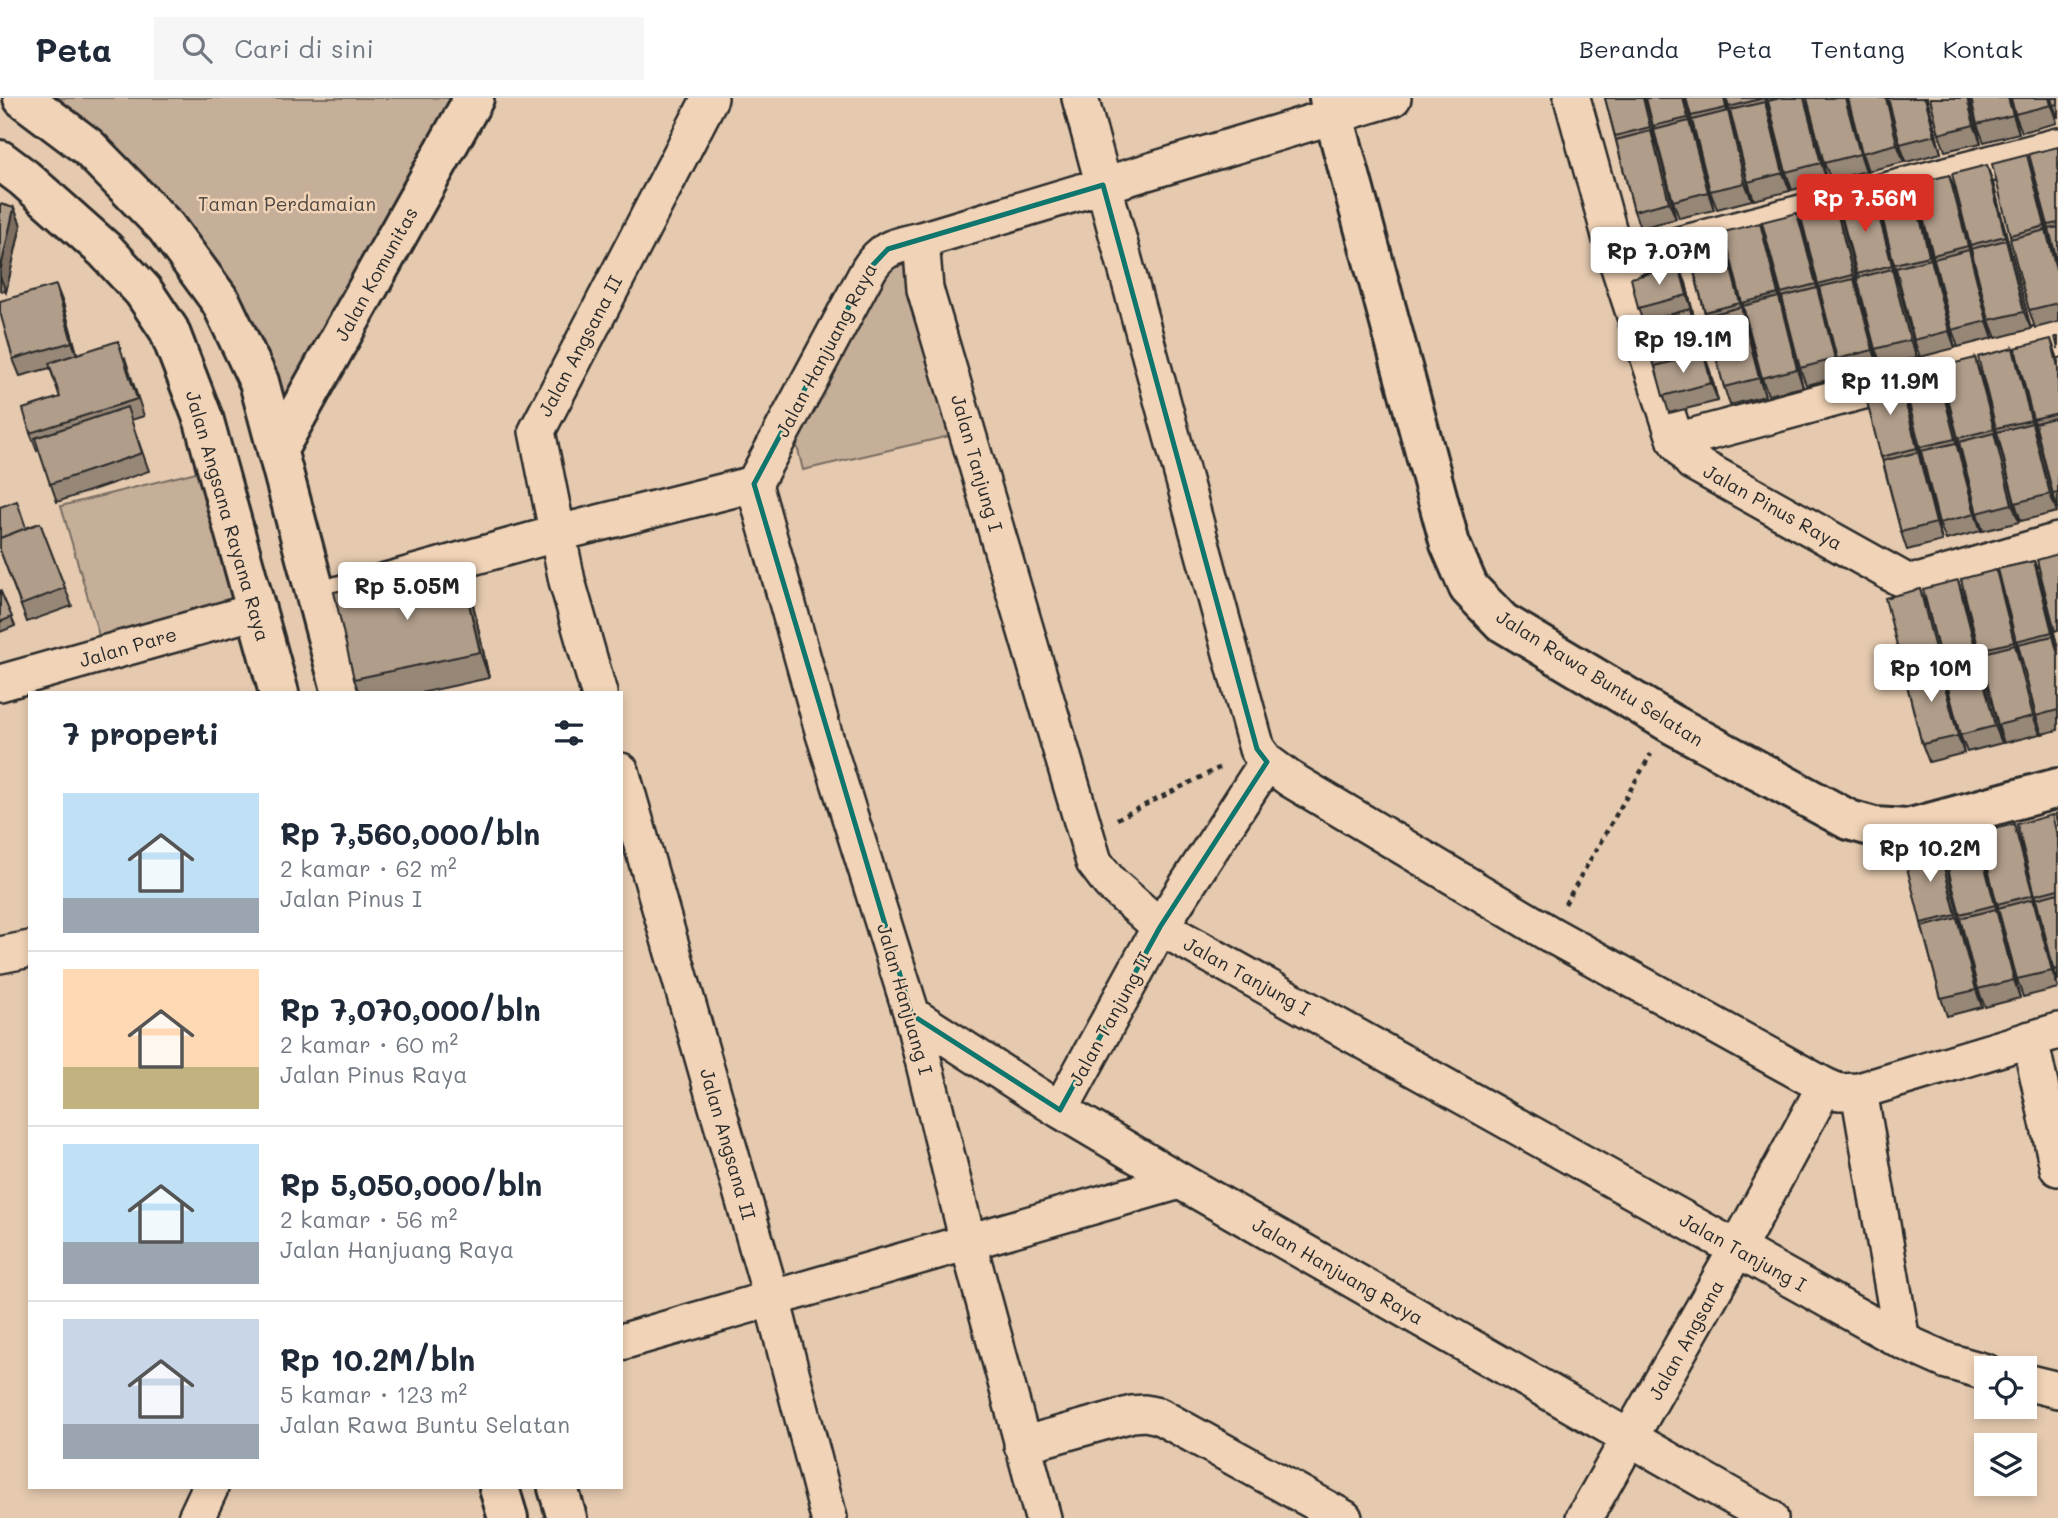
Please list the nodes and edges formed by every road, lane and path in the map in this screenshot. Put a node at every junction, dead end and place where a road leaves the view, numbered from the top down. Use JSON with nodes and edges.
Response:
{"nodes":[{"id":1,"x":23,"y":98,"type":"edge"},
{"id":2,"x":474,"y":98,"type":"edge"},
{"id":3,"x":710,"y":98,"type":"edge"},
{"id":4,"x":1080,"y":98,"type":"edge"},
{"id":5,"x":1393,"y":98,"type":"edge"},
{"id":6,"x":1572,"y":98,"type":"edge"},
{"id":7,"x":1331,"y":106,"type":"edge"},
{"id":8,"x":2058,"y":146,"type":"edge"},
{"id":9,"x":0,"y":160,"type":"edge"},
{"id":10,"x":1103,"y":185,"type":"junction"},
{"id":11,"x":921,"y":240,"type":"junction"},
{"id":12,"x":1617,"y":261,"type":"junction"},
{"id":13,"x":2058,"y":339,"type":"edge"},
{"id":14,"x":1676,"y":441,"type":"junction"},
{"id":15,"x":277,"y":451,"type":"junction"},
{"id":16,"x":754,"y":484,"type":"junction"},
{"id":17,"x":558,"y":533,"type":"junction"},
{"id":18,"x":2058,"y":541,"type":"edge"},
{"id":19,"x":316,"y":600,"type":"junction"},
{"id":20,"x":256,"y":611,"type":"junction"},
{"id":21,"x":0,"y":683,"type":"edge"},
{"id":22,"x":278,"y":691,"type":"edge"},
{"id":23,"x":340,"y":691,"type":"edge"},
{"id":24,"x":598,"y":691,"type":"edge"},
{"id":25,"x":1672,"y":724,"type":"junction"},
{"id":26,"x":1262,"y":755,"type":"junction"},
{"id":27,"x":623,"y":778,"type":"edge"},
{"id":28,"x":2058,"y":788,"type":"edge"},
{"id":29,"x":1086,"y":834,"type":"junction"},
{"id":30,"x":1160,"y":927,"type":"junction"},
{"id":31,"x":1548,"y":933,"type":"junction"},
{"id":32,"x":28,"y":949,"type":"edge"},
{"id":33,"x":0,"y":955,"type":"edge"},
{"id":34,"x":912,"y":1016,"type":"junction"},
{"id":35,"x":2044,"y":1035,"type":"edge"},
{"id":36,"x":1825,"y":1086,"type":"junction"},
{"id":37,"x":1859,"y":1091,"type":"junction"},
{"id":38,"x":1060,"y":1111,"type":"junction"},
{"id":39,"x":2058,"y":1168,"type":"edge"},
{"id":40,"x":1180,"y":1181,"type":"junction"},
{"id":41,"x":968,"y":1242,"type":"junction"},
{"id":42,"x":1737,"y":1249,"type":"junction"},
{"id":43,"x":772,"y":1299,"type":"junction"},
{"id":44,"x":623,"y":1341,"type":"edge"},
{"id":45,"x":1902,"y":1341,"type":"junction"},
{"id":46,"x":1974,"y":1369,"type":"edge"},
{"id":47,"x":2037,"y":1385,"type":"edge"},
{"id":48,"x":2058,"y":1390,"type":"edge"},
{"id":49,"x":1630,"y":1437,"type":"junction"},
{"id":50,"x":1022,"y":1444,"type":"junction"},
{"id":51,"x":210,"y":1489,"type":"edge"},
{"id":52,"x":499,"y":1489,"type":"edge"},
{"id":53,"x":558,"y":1489,"type":"edge"},
{"id":54,"x":196,"y":1518,"type":"edge"},
{"id":55,"x":508,"y":1518,"type":"edge"},
{"id":56,"x":567,"y":1518,"type":"edge"},
{"id":57,"x":828,"y":1518,"type":"edge"},
{"id":58,"x":1043,"y":1518,"type":"edge"},
{"id":59,"x":1345,"y":1518,"type":"edge"},
{"id":60,"x":1584,"y":1518,"type":"edge"},
{"id":61,"x":1770,"y":1518,"type":"edge"}],
"edges":[{"from":1,"to":15,"type":"street"},
{"from":2,"to":15,"type":"street","name":"Jalan Komunitas"},
{"from":3,"to":17,"type":"street","name":"Jalan Angsana II"},
{"from":4,"to":10,"type":"street"},
{"from":5,"to":7,"type":"street","name":"Jalan Hanjuang Raya"},
{"from":6,"to":12,"type":"street","name":"Jalan Pinus Raya"},
{"from":7,"to":10,"type":"street","name":"Jalan Hanjuang Raya"},
{"from":7,"to":25,"type":"street","name":"Jalan Rawa Buntu Selatan"},
{"from":8,"to":12,"type":"street"},
{"from":9,"to":20,"type":"street","name":"Jalan Angsana Rayana Raya"},
{"from":10,"to":11,"type":"street","name":"Jalan Hanjuang Raya"},
{"from":10,"to":26,"type":"street"},
{"from":11,"to":16,"type":"street","name":"Jalan Hanjuang Raya"},
{"from":11,"to":29,"type":"street","name":"Jalan Tanjung I"},
{"from":12,"to":14,"type":"street","name":"Jalan Pinus Raya"},
{"from":13,"to":14,"type":"street"},
{"from":14,"to":18,"type":"street","name":"Jalan Pinus Raya"},
{"from":15,"to":19,"type":"street"},
{"from":16,"to":17,"type":"street"},
{"from":16,"to":34,"type":"street","name":"Jalan Hanjuang I"},
{"from":17,"to":19,"type":"street"},
{"from":17,"to":24,"type":"street","name":"Jalan Angsana II"},
{"from":19,"to":20,"type":"street"},
{"from":19,"to":23,"type":"street"},
{"from":20,"to":21,"type":"street","name":"Jalan Pare"},
{"from":20,"to":22,"type":"street","name":"Jalan Angsana Rayana Raya"},
{"from":25,"to":28,"type":"street","name":"Jalan Rawa Buntu Selatan"},
{"from":25,"to":31,"type":"path"},
{"from":26,"to":29,"type":"path"},
{"from":26,"to":30,"type":"street","name":"Jalan Tanjung II"},
{"from":26,"to":31,"type":"street"},
{"from":27,"to":43,"type":"street","name":"Jalan Angsana II"},
{"from":29,"to":30,"type":"street","name":"Jalan Tanjung I"},
{"from":30,"to":38,"type":"street","name":"Jalan Tanjung II"},
{"from":30,"to":42,"type":"street","name":"Jalan Tanjung I"},
{"from":31,"to":36,"type":"street"},
{"from":32,"to":33,"type":"street"},
{"from":34,"to":38,"type":"street","name":"Jalan Hanjuang Raya"},
{"from":34,"to":41,"type":"street","name":"Jalan Hanjuang I"},
{"from":35,"to":37,"type":"street"},
{"from":35,"to":39,"type":"street"},
{"from":36,"to":37,"type":"street"},
{"from":36,"to":42,"type":"street","name":"Jalan Angsana"},
{"from":37,"to":45,"type":"street"},
{"from":38,"to":40,"type":"street","name":"Jalan Hanjuang Raya"},
{"from":40,"to":41,"type":"street"},
{"from":40,"to":49,"type":"street","name":"Jalan Hanjuang Raya"},
{"from":41,"to":43,"type":"street"},
{"from":41,"to":50,"type":"street","name":"Jalan Hanjuang I"},
{"from":42,"to":45,"type":"street","name":"Jalan Tanjung I"},
{"from":42,"to":49,"type":"street","name":"Jalan Angsana"},
{"from":43,"to":44,"type":"street"},
{"from":43,"to":57,"type":"street","name":"Jalan Angsana II"},
{"from":45,"to":46,"type":"street","name":"Jalan Tanjung I"},
{"from":47,"to":48,"type":"street"},
{"from":49,"to":60,"type":"street","name":"Jalan Angsana"},
{"from":49,"to":61,"type":"street","name":"Jalan Hanjuang Raya"},
{"from":50,"to":58,"type":"street","name":"Jalan Hanjuang I"},
{"from":50,"to":59,"type":"street"},
{"from":51,"to":54,"type":"street"},
{"from":52,"to":55,"type":"street"},
{"from":53,"to":56,"type":"street"}]}
